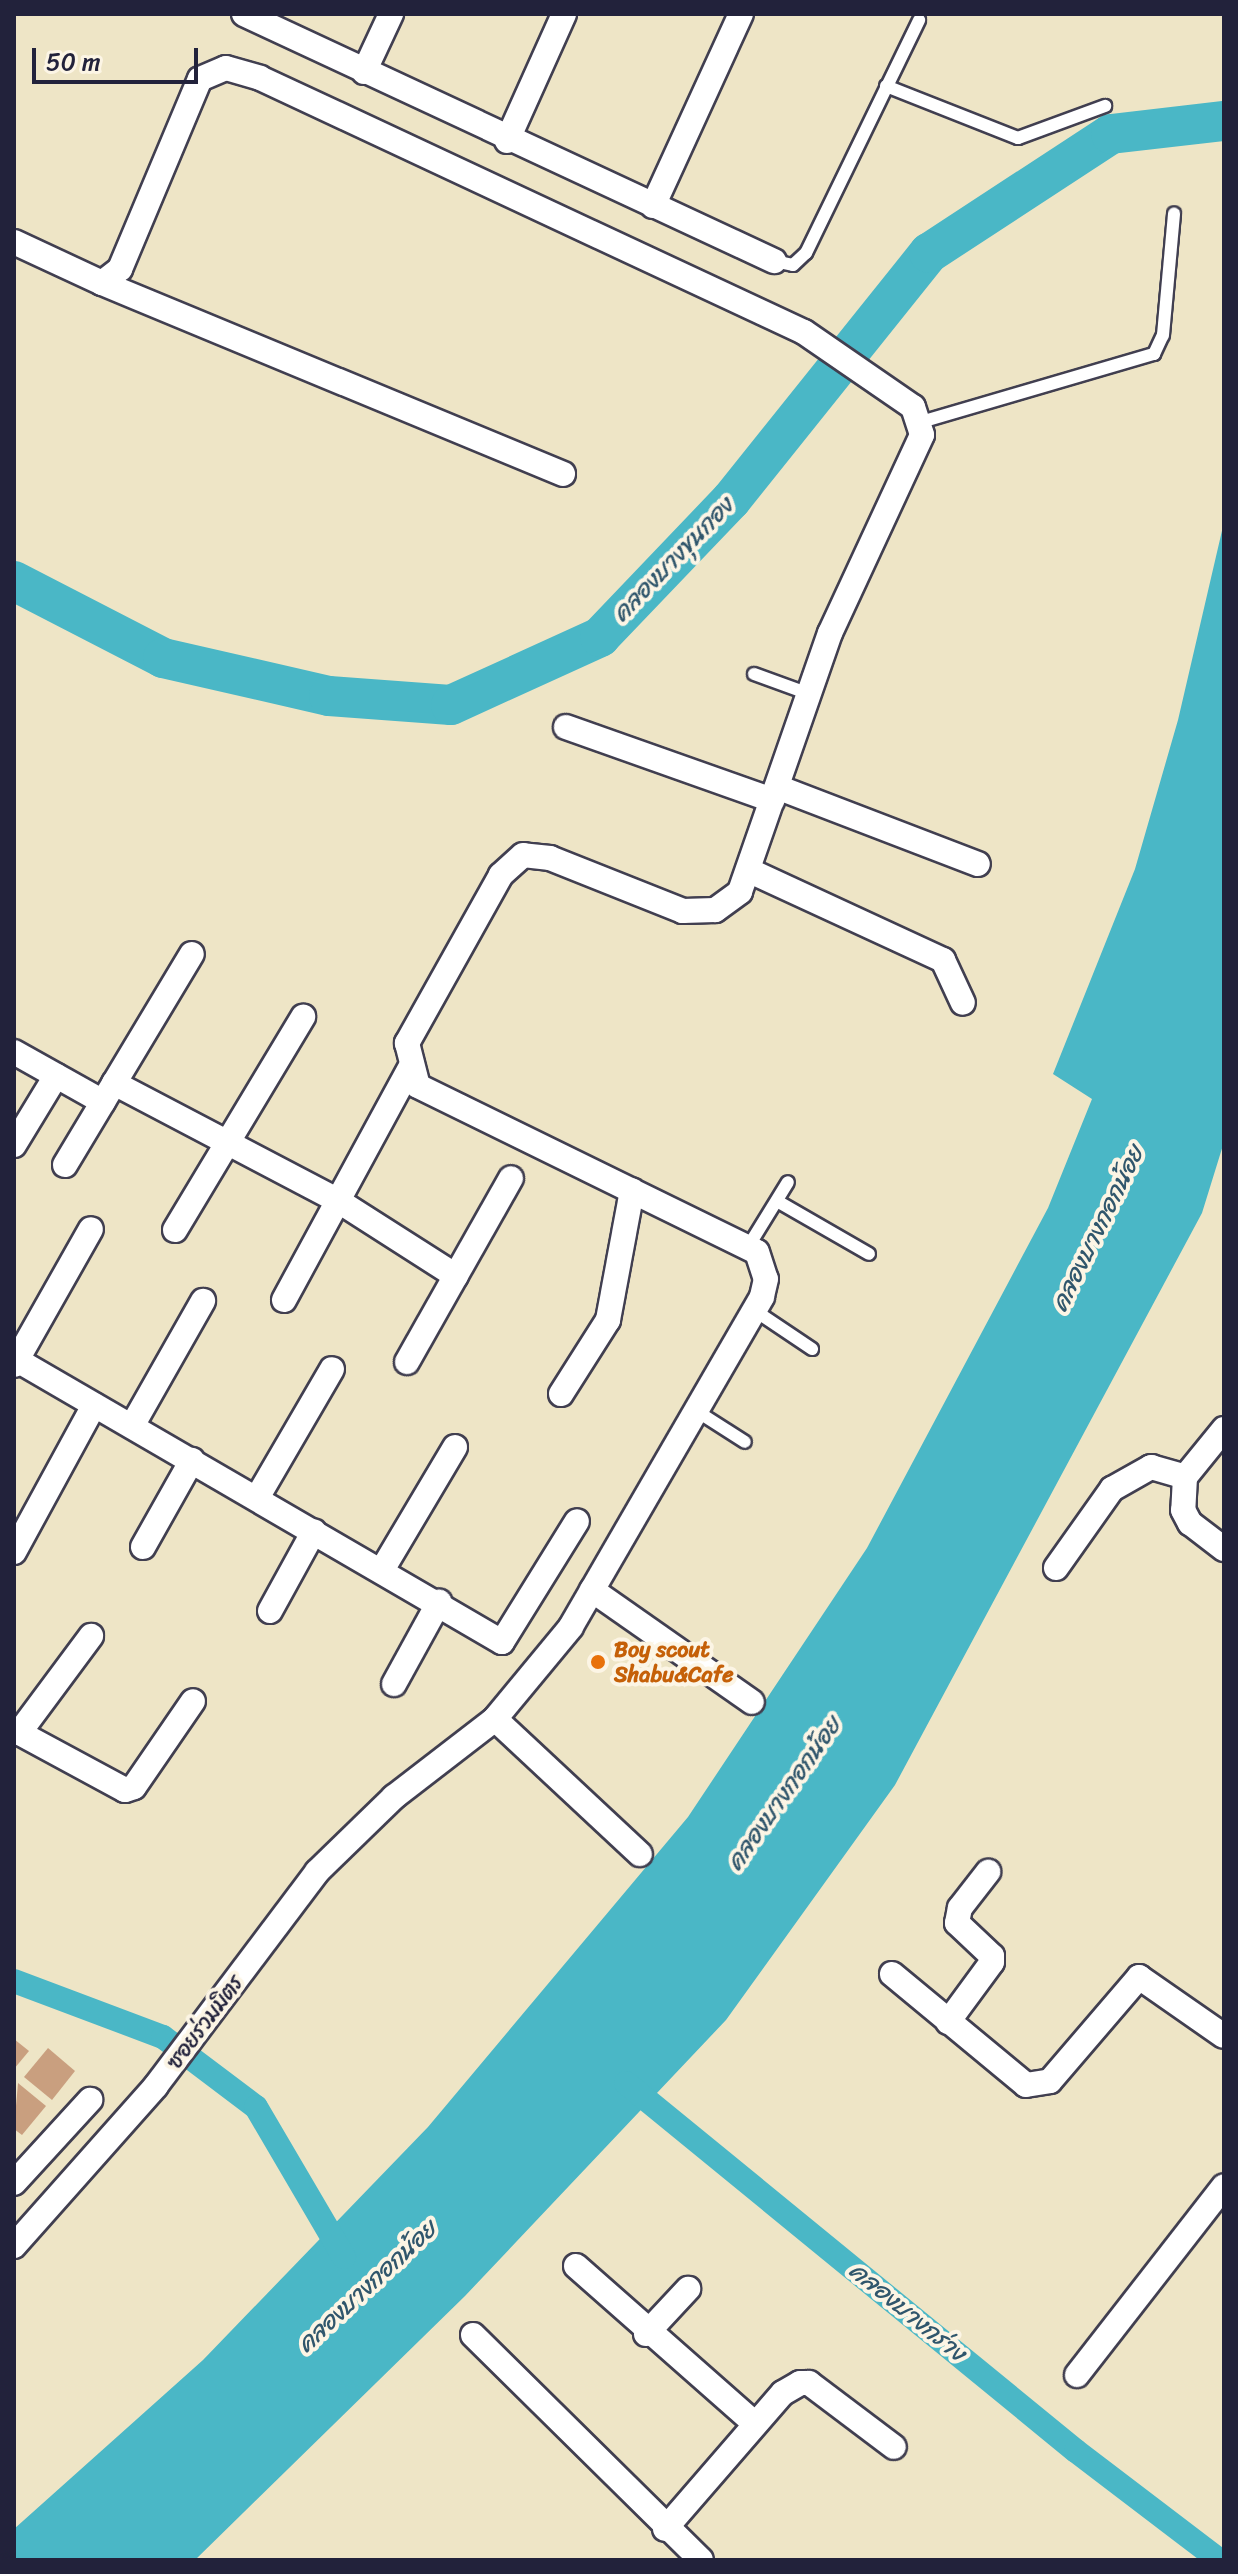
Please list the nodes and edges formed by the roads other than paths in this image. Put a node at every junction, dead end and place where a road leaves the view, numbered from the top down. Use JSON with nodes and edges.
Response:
{"nodes":[{"id":1,"x":244,"y":14,"type":"edge"},
{"id":2,"x":391,"y":14,"type":"edge"},
{"id":3,"x":564,"y":14,"type":"edge"},
{"id":4,"x":741,"y":14,"type":"edge"},
{"id":5,"x":919,"y":20,"type":"dead end"},
{"id":6,"x":364,"y":72,"type":"junction"},
{"id":7,"x":886,"y":86,"type":"junction"},
{"id":8,"x":1105,"y":106,"type":"dead end"},
{"id":9,"x":507,"y":141,"type":"junction"},
{"id":10,"x":653,"y":206,"type":"junction"},
{"id":11,"x":1174,"y":213,"type":"dead end"},
{"id":12,"x":14,"y":242,"type":"edge"},
{"id":13,"x":774,"y":261,"type":"joint"},
{"id":14,"x":98,"y":281,"type":"junction"},
{"id":15,"x":921,"y":422,"type":"junction"},
{"id":16,"x":563,"y":474,"type":"dead end"},
{"id":17,"x":754,"y":674,"type":"dead end"},
{"id":18,"x":809,"y":694,"type":"junction"},
{"id":19,"x":566,"y":727,"type":"dead end"},
{"id":20,"x":774,"y":793,"type":"junction"},
{"id":21,"x":978,"y":864,"type":"dead end"},
{"id":22,"x":748,"y":870,"type":"junction"},
{"id":23,"x":192,"y":954,"type":"dead end"},
{"id":24,"x":963,"y":1003,"type":"dead end"},
{"id":25,"x":303,"y":1017,"type":"dead end"},
{"id":26,"x":14,"y":1052,"type":"edge"},
{"id":27,"x":412,"y":1064,"type":"junction"},
{"id":28,"x":56,"y":1076,"type":"junction"},
{"id":29,"x":109,"y":1092,"type":"junction"},
{"id":30,"x":229,"y":1140,"type":"junction"},
{"id":31,"x":14,"y":1145,"type":"edge"},
{"id":32,"x":65,"y":1165,"type":"dead end"},
{"id":33,"x":511,"y":1178,"type":"dead end"},
{"id":34,"x":788,"y":1182,"type":"dead end"},
{"id":35,"x":632,"y":1190,"type":"junction"},
{"id":36,"x":337,"y":1200,"type":"junction"},
{"id":37,"x":777,"y":1201,"type":"junction"},
{"id":38,"x":91,"y":1229,"type":"dead end"},
{"id":39,"x":175,"y":1230,"type":"dead end"},
{"id":40,"x":748,"y":1247,"type":"junction"},
{"id":41,"x":869,"y":1254,"type":"dead end"},
{"id":42,"x":456,"y":1276,"type":"junction"},
{"id":43,"x":284,"y":1300,"type":"dead end"},
{"id":44,"x":203,"y":1301,"type":"dead end"},
{"id":45,"x":754,"y":1310,"type":"junction"},
{"id":46,"x":812,"y":1349,"type":"dead end"},
{"id":47,"x":407,"y":1362,"type":"dead end"},
{"id":48,"x":16,"y":1363,"type":"edge"},
{"id":49,"x":332,"y":1369,"type":"dead end"},
{"id":50,"x":561,"y":1394,"type":"dead end"},
{"id":51,"x":94,"y":1405,"type":"junction"},
{"id":52,"x":695,"y":1410,"type":"junction"},
{"id":53,"x":132,"y":1426,"type":"junction"},
{"id":54,"x":1224,"y":1429,"type":"edge"},
{"id":55,"x":745,"y":1442,"type":"dead end"},
{"id":56,"x":455,"y":1447,"type":"dead end"},
{"id":57,"x":192,"y":1460,"type":"junction"},
{"id":58,"x":1185,"y":1477,"type":"junction"},
{"id":59,"x":257,"y":1498,"type":"junction"},
{"id":60,"x":577,"y":1521,"type":"dead end"},
{"id":61,"x":314,"y":1531,"type":"junction"},
{"id":62,"x":143,"y":1547,"type":"dead end"},
{"id":63,"x":1224,"y":1549,"type":"edge"},
{"id":64,"x":14,"y":1552,"type":"edge"},
{"id":65,"x":1056,"y":1568,"type":"dead end"},
{"id":66,"x":382,"y":1570,"type":"junction"},
{"id":67,"x":592,"y":1590,"type":"junction"},
{"id":68,"x":439,"y":1602,"type":"junction"},
{"id":69,"x":270,"y":1611,"type":"dead end"},
{"id":70,"x":91,"y":1636,"type":"dead end"},
{"id":71,"x":394,"y":1684,"type":"dead end"},
{"id":72,"x":193,"y":1701,"type":"dead end"},
{"id":73,"x":752,"y":1702,"type":"dead end"},
{"id":74,"x":495,"y":1719,"type":"junction"},
{"id":75,"x":17,"y":1731,"type":"edge"},
{"id":76,"x":640,"y":1854,"type":"dead end"},
{"id":77,"x":988,"y":1872,"type":"dead end"},
{"id":78,"x":892,"y":1974,"type":"dead end"},
{"id":79,"x":948,"y":2022,"type":"junction"},
{"id":80,"x":1224,"y":2036,"type":"edge"},
{"id":81,"x":90,"y":2100,"type":"dead end"},
{"id":82,"x":14,"y":2183,"type":"edge"},
{"id":83,"x":1224,"y":2186,"type":"edge"},
{"id":84,"x":14,"y":2246,"type":"edge"},
{"id":85,"x":576,"y":2266,"type":"dead end"},
{"id":86,"x":688,"y":2289,"type":"dead end"},
{"id":87,"x":646,"y":2334,"type":"junction"},
{"id":88,"x":473,"y":2335,"type":"dead end"},
{"id":89,"x":1077,"y":2375,"type":"dead end"},
{"id":90,"x":755,"y":2424,"type":"junction"},
{"id":91,"x":894,"y":2447,"type":"dead end"},
{"id":92,"x":665,"y":2529,"type":"junction"},
{"id":93,"x":701,"y":2560,"type":"edge"}],
"edges":[{"from":1,"to":6,"type":"street"},
{"from":2,"to":6,"type":"street"},
{"from":3,"to":9,"type":"street"},
{"from":4,"to":10,"type":"street"},
{"from":5,"to":7,"type":"lane"},
{"from":6,"to":9,"type":"street"},
{"from":7,"to":8,"type":"lane"},
{"from":7,"to":13,"type":"lane"},
{"from":9,"to":10,"type":"street"},
{"from":10,"to":13,"type":"street"},
{"from":11,"to":15,"type":"lane"},
{"from":12,"to":14,"type":"street"},
{"from":14,"to":15,"type":"street"},
{"from":14,"to":16,"type":"street"},
{"from":15,"to":18,"type":"street"},
{"from":17,"to":18,"type":"lane"},
{"from":18,"to":20,"type":"street"},
{"from":19,"to":20,"type":"street"},
{"from":20,"to":21,"type":"street"},
{"from":20,"to":22,"type":"street"},
{"from":22,"to":24,"type":"street"},
{"from":22,"to":27,"type":"street"},
{"from":23,"to":29,"type":"street"},
{"from":25,"to":30,"type":"street"},
{"from":26,"to":28,"type":"street"},
{"from":27,"to":35,"type":"street"},
{"from":27,"to":36,"type":"street"},
{"from":28,"to":29,"type":"street"},
{"from":28,"to":31,"type":"street"},
{"from":29,"to":30,"type":"street"},
{"from":29,"to":32,"type":"street"},
{"from":30,"to":36,"type":"street"},
{"from":30,"to":39,"type":"street"},
{"from":33,"to":42,"type":"street"},
{"from":34,"to":37,"type":"lane"},
{"from":35,"to":40,"type":"street"},
{"from":35,"to":50,"type":"street"},
{"from":36,"to":42,"type":"street"},
{"from":36,"to":43,"type":"street"},
{"from":37,"to":40,"type":"lane"},
{"from":37,"to":41,"type":"lane"},
{"from":38,"to":48,"type":"street"},
{"from":40,"to":45,"type":"street","name":"ซอยร่วมมิตร"},
{"from":42,"to":47,"type":"street"},
{"from":44,"to":53,"type":"street"},
{"from":45,"to":46,"type":"lane"},
{"from":45,"to":52,"type":"street","name":"ซอยร่วมมิตร"},
{"from":48,"to":51,"type":"street"},
{"from":49,"to":59,"type":"street"},
{"from":51,"to":53,"type":"street"},
{"from":51,"to":64,"type":"street"},
{"from":52,"to":55,"type":"lane"},
{"from":52,"to":67,"type":"street","name":"ซอยร่วมมิตร"},
{"from":53,"to":57,"type":"street"},
{"from":54,"to":58,"type":"street"},
{"from":56,"to":66,"type":"street"},
{"from":57,"to":59,"type":"street"},
{"from":57,"to":62,"type":"street"},
{"from":58,"to":63,"type":"street"},
{"from":58,"to":65,"type":"street"},
{"from":59,"to":61,"type":"street"},
{"from":60,"to":68,"type":"street"},
{"from":61,"to":66,"type":"street"},
{"from":61,"to":69,"type":"street"},
{"from":66,"to":68,"type":"street"},
{"from":67,"to":73,"type":"street"},
{"from":67,"to":74,"type":"street","name":"ซอยร่วมมิตร"},
{"from":68,"to":71,"type":"street"},
{"from":70,"to":75,"type":"street"},
{"from":72,"to":75,"type":"street"},
{"from":74,"to":76,"type":"street"},
{"from":74,"to":84,"type":"street","name":"ซอยร่วมมิตร"},
{"from":77,"to":79,"type":"street"},
{"from":78,"to":79,"type":"street"},
{"from":79,"to":80,"type":"street"},
{"from":81,"to":82,"type":"street"},
{"from":83,"to":89,"type":"street"},
{"from":85,"to":87,"type":"street"},
{"from":86,"to":87,"type":"street"},
{"from":87,"to":90,"type":"street"},
{"from":88,"to":92,"type":"street"},
{"from":90,"to":91,"type":"street"},
{"from":90,"to":92,"type":"street"},
{"from":92,"to":93,"type":"street"}]}
